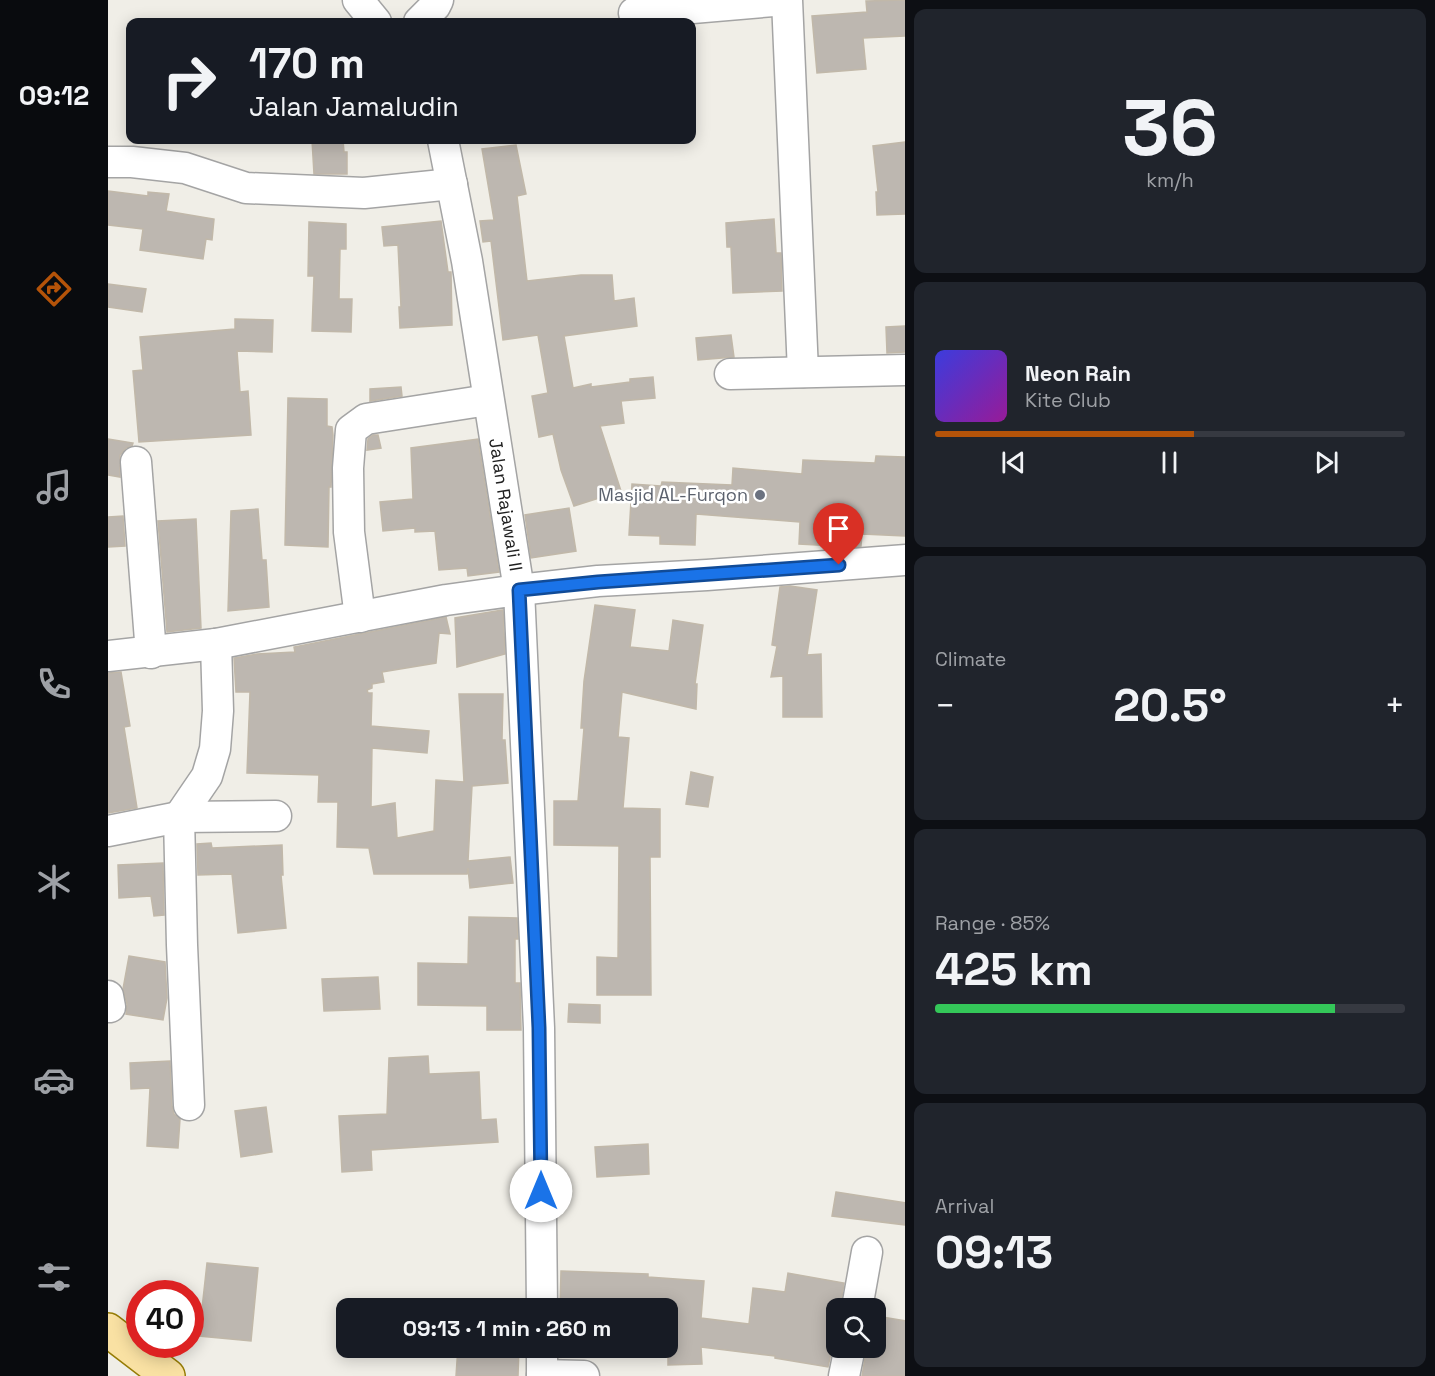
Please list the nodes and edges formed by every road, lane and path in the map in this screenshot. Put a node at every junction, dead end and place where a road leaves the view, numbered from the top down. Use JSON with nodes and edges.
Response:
{"nodes":[{"id":1,"x":358,"y":0,"type":"edge"},
{"id":2,"x":438,"y":0,"type":"edge"},
{"id":3,"x":786,"y":0,"type":"edge"},
{"id":4,"x":634,"y":13,"type":"dead end"},
{"id":5,"x":373,"y":18,"type":"edge"},
{"id":6,"x":422,"y":18,"type":"edge"},
{"id":7,"x":444,"y":144,"type":"edge"},
{"id":8,"x":108,"y":162,"type":"edge"},
{"id":9,"x":452,"y":184,"type":"junction"},
{"id":10,"x":905,"y":370,"type":"edge"},
{"id":11,"x":803,"y":372,"type":"junction"},
{"id":12,"x":730,"y":374,"type":"dead end"},
{"id":13,"x":488,"y":400,"type":"junction"},
{"id":14,"x":136,"y":462,"type":"dead end"},
{"id":15,"x":905,"y":560,"type":"edge"},
{"id":16,"x":519,"y":590,"type":"junction"},
{"id":17,"x":360,"y":617,"type":"junction"},
{"id":18,"x":216,"y":644,"type":"junction"},
{"id":19,"x":151,"y":653,"type":"junction"},
{"id":20,"x":108,"y":656,"type":"edge"},
{"id":21,"x":276,"y":816,"type":"dead end"},
{"id":22,"x":179,"y":817,"type":"junction"},
{"id":23,"x":108,"y":831,"type":"edge"},
{"id":24,"x":189,"y":1105,"type":"dead end"},
{"id":25,"x":867,"y":1252,"type":"dead end"},
{"id":26,"x":542,"y":1298,"type":"edge"},
{"id":27,"x":859,"y":1298,"type":"edge"},
{"id":28,"x":108,"y":1330,"type":"edge"},
{"id":29,"x":848,"y":1358,"type":"edge"},
{"id":30,"x":542,"y":1366,"type":"edge"},
{"id":31,"x":168,"y":1376,"type":"edge"},
{"id":32,"x":584,"y":1376,"type":"edge"},
{"id":33,"x":844,"y":1376,"type":"edge"}],
"edges":[{"from":1,"to":5,"type":"street"},
{"from":2,"to":6,"type":"street"},
{"from":3,"to":4,"type":"street"},
{"from":3,"to":11,"type":"street"},
{"from":7,"to":9,"type":"street","name":"Jalan Rajawali II"},
{"from":8,"to":9,"type":"street"},
{"from":9,"to":13,"type":"street","name":"Jalan Rajawali II"},
{"from":10,"to":11,"type":"street"},
{"from":11,"to":12,"type":"street"},
{"from":13,"to":16,"type":"street","name":"Jalan Rajawali II"},
{"from":13,"to":17,"type":"street"},
{"from":14,"to":19,"type":"street"},
{"from":15,"to":16,"type":"street"},
{"from":16,"to":17,"type":"street"},
{"from":16,"to":26,"type":"street","name":"Jalan Rajawali II"},
{"from":17,"to":18,"type":"street"},
{"from":18,"to":19,"type":"street"},
{"from":18,"to":22,"type":"street"},
{"from":19,"to":20,"type":"street"},
{"from":21,"to":22,"type":"street"},
{"from":22,"to":23,"type":"street"},
{"from":22,"to":24,"type":"street"},
{"from":25,"to":27,"type":"street"},
{"from":28,"to":31,"type":"main road"},
{"from":29,"to":33,"type":"street"},
{"from":30,"to":32,"type":"street"}]}
